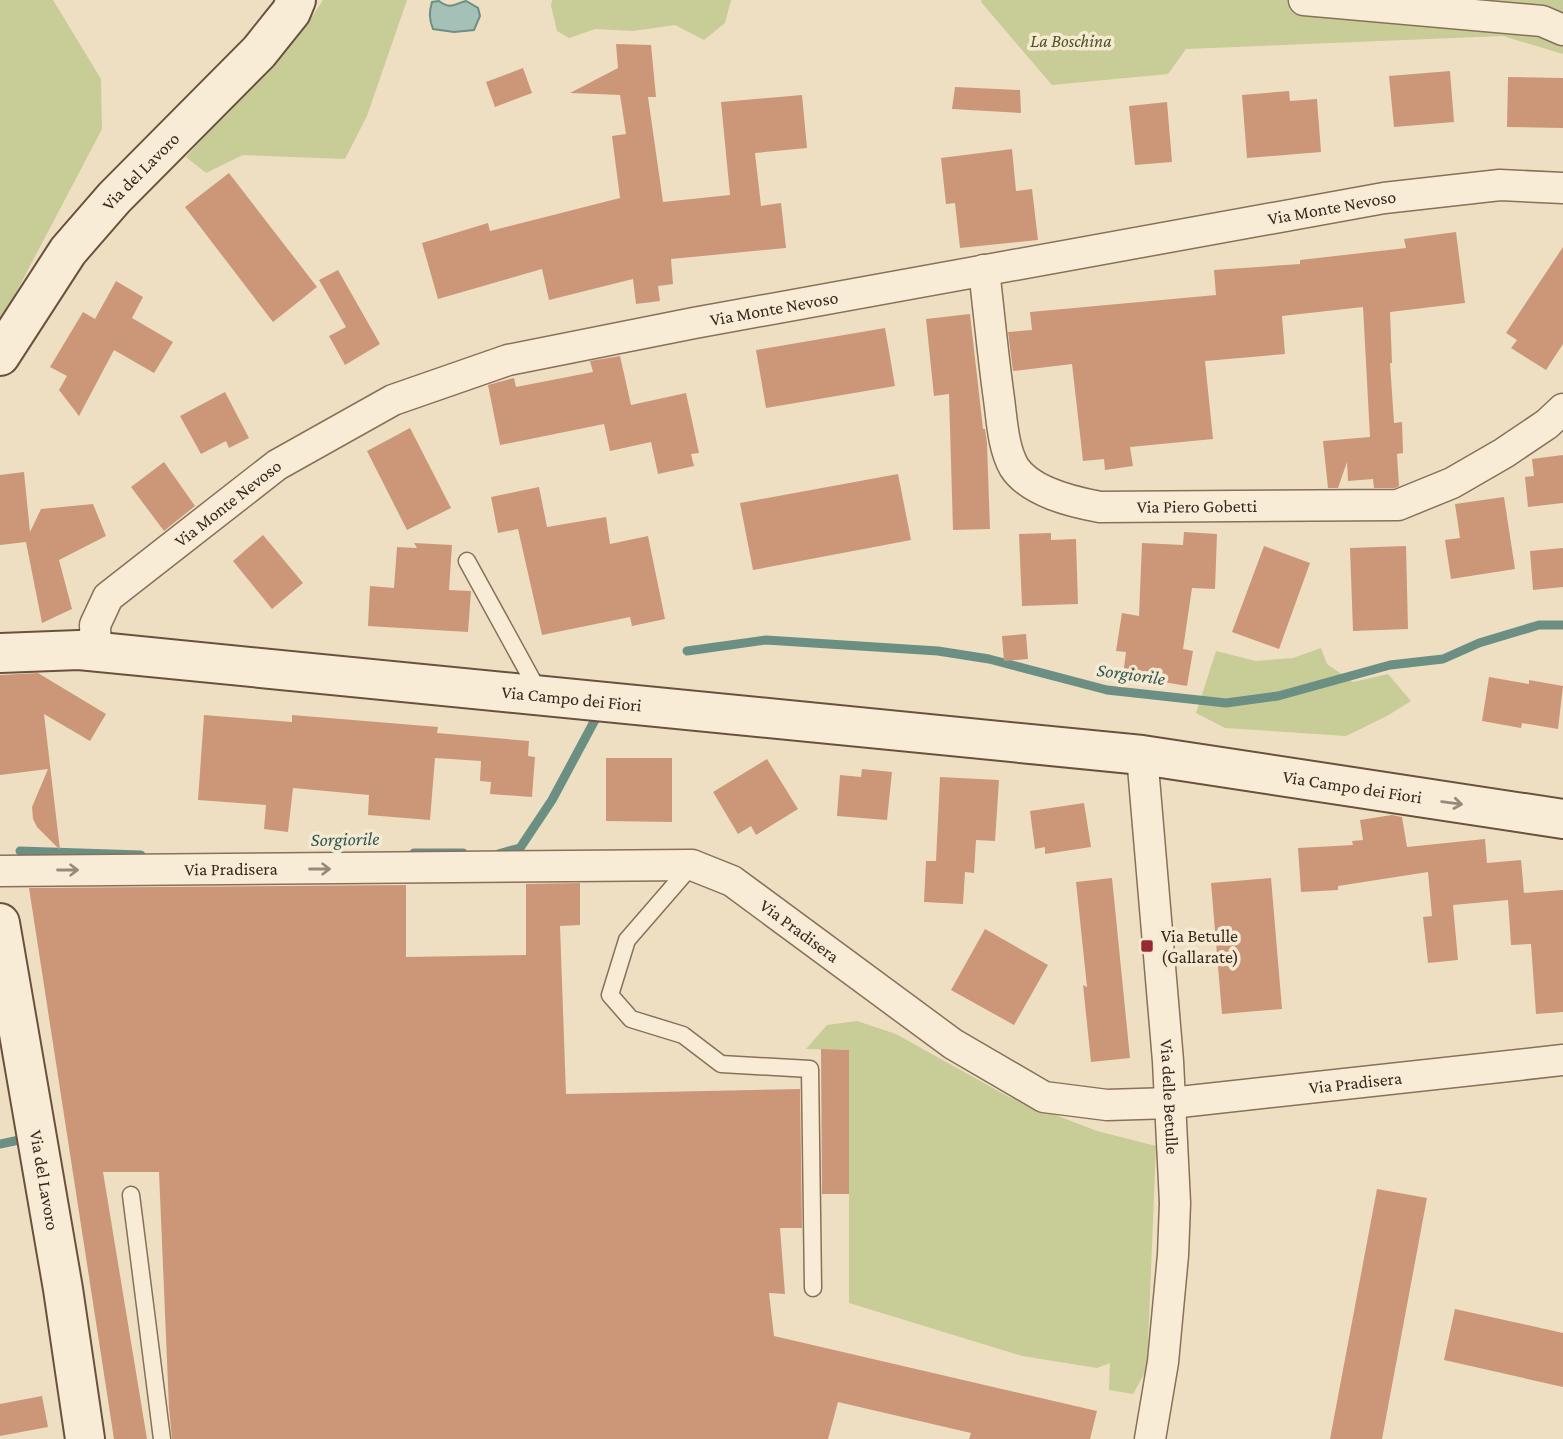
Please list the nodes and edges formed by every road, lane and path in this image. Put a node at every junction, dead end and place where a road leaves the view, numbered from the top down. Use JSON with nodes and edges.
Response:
{"nodes":[{"id":1,"x":296,"y":0,"type":"edge"},
{"id":2,"x":1304,"y":0,"type":"edge"},
{"id":3,"x":1563,"y":30,"type":"edge"},
{"id":4,"x":1563,"y":188,"type":"edge"},
{"id":5,"x":985,"y":270,"type":"junction"},
{"id":6,"x":0,"y":356,"type":"edge"},
{"id":7,"x":1563,"y":409,"type":"edge"},
{"id":8,"x":467,"y":561,"type":"dead end"},
{"id":9,"x":96,"y":652,"type":"junction"},
{"id":10,"x":0,"y":653,"type":"edge"},
{"id":11,"x":541,"y":696,"type":"junction"},
{"id":12,"x":1142,"y":754,"type":"junction"},
{"id":13,"x":1563,"y":792,"type":"edge"},
{"id":14,"x":1563,"y":819,"type":"edge"},
{"id":15,"x":692,"y":865,"type":"junction"},
{"id":16,"x":0,"y":871,"type":"edge"},
{"id":17,"x":0,"y":923,"type":"edge"},
{"id":18,"x":1563,"y":1060,"type":"edge"},
{"id":19,"x":1171,"y":1103,"type":"junction"},
{"id":20,"x":131,"y":1195,"type":"dead end"},
{"id":21,"x":813,"y":1288,"type":"dead end"},
{"id":22,"x":85,"y":1439,"type":"edge"},
{"id":23,"x":162,"y":1439,"type":"edge"},
{"id":24,"x":1150,"y":1439,"type":"edge"}],
"edges":[{"from":1,"to":6,"type":"street","name":"Via del Lavoro"},
{"from":2,"to":3,"type":"street"},
{"from":4,"to":5,"type":"street","name":"Via Monte Nevoso"},
{"from":5,"to":7,"type":"street","name":"Via Piero Gobetti"},
{"from":5,"to":9,"type":"street","name":"Via Monte Nevoso"},
{"from":8,"to":11,"type":"lane"},
{"from":9,"to":10,"type":"street","name":"Via Campo dei Fiori"},
{"from":9,"to":11,"type":"street","name":"Via Campo dei Fiori"},
{"from":11,"to":12,"type":"street","name":"Via Campo dei Fiori"},
{"from":12,"to":13,"type":"street","name":"Via Campo dei Fiori"},
{"from":12,"to":14,"type":"street","name":"Via Campo dei Fiori","one_way":true},
{"from":12,"to":19,"type":"street","name":"Via delle Betulle"},
{"from":16,"to":15,"type":"street","name":"Via Pradisera","one_way":true},
{"from":15,"to":19,"type":"street","name":"Via Pradisera"},
{"from":15,"to":21,"type":"lane"},
{"from":17,"to":22,"type":"street","name":"Via del Lavoro"},
{"from":18,"to":19,"type":"street","name":"Via Pradisera"},
{"from":19,"to":24,"type":"street","name":"Via delle Betulle"},
{"from":20,"to":23,"type":"lane"}]}
